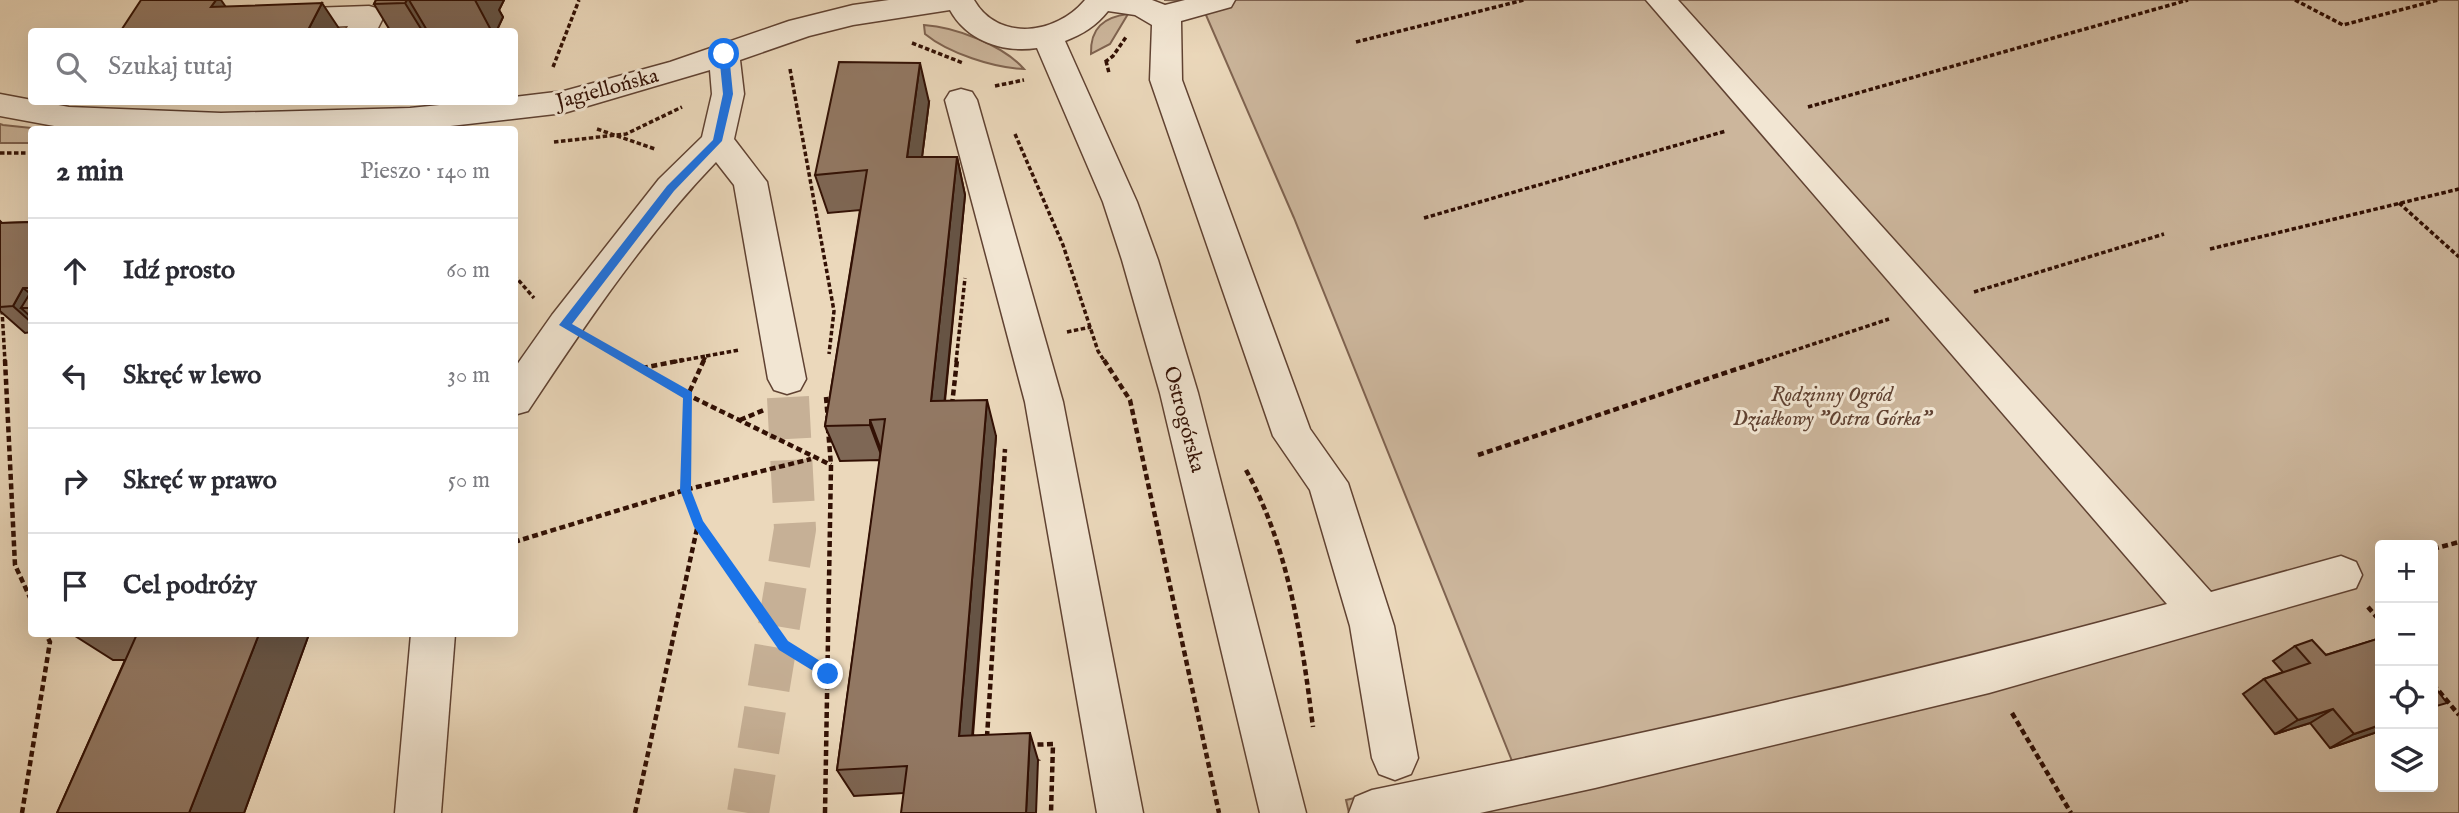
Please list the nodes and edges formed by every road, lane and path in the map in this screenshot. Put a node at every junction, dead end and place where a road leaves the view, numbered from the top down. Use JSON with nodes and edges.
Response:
{"nodes":[{"id":1,"x":579,"y":0,"type":"edge"},
{"id":2,"x":954,"y":0,"type":"edge"},
{"id":3,"x":959,"y":0,"type":"edge"},
{"id":4,"x":1100,"y":0,"type":"edge"},
{"id":5,"x":1220,"y":0,"type":"edge"},
{"id":6,"x":1524,"y":0,"type":"edge"},
{"id":7,"x":1661,"y":0,"type":"edge"},
{"id":8,"x":2295,"y":0,"type":"edge"},
{"id":9,"x":2438,"y":0,"type":"edge"},
{"id":10,"x":1162,"y":16,"type":"junction"},
{"id":11,"x":260,"y":20,"type":"edge"},
{"id":12,"x":362,"y":28,"type":"edge"},
{"id":13,"x":1048,"y":37,"type":"junction"},
{"id":14,"x":1356,"y":42,"type":"dead end"},
{"id":15,"x":724,"y":54,"type":"junction"},
{"id":16,"x":790,"y":67,"type":"dead end"},
{"id":17,"x":549,"y":78,"type":"dead end"},
{"id":18,"x":961,"y":100,"type":"dead end"},
{"id":19,"x":0,"y":105,"type":"edge"},
{"id":20,"x":317,"y":112,"type":"edge"},
{"id":21,"x":717,"y":141,"type":"junction"},
{"id":22,"x":0,"y":153,"type":"edge"},
{"id":23,"x":28,"y":153,"type":"edge"},
{"id":24,"x":2459,"y":189,"type":"edge"},
{"id":25,"x":2399,"y":203,"type":"junction"},
{"id":26,"x":2164,"y":234,"type":"dead end"},
{"id":27,"x":2210,"y":249,"type":"dead end"},
{"id":28,"x":2459,"y":257,"type":"edge"},
{"id":29,"x":966,"y":269,"type":"dead end"},
{"id":30,"x":518,"y":280,"type":"edge"},
{"id":31,"x":2,"y":305,"type":"edge"},
{"id":32,"x":1930,"y":306,"type":"junction"},
{"id":33,"x":565,"y":325,"type":"junction"},
{"id":34,"x":828,"y":359,"type":"dead end"},
{"id":35,"x":642,"y":368,"type":"junction"},
{"id":36,"x":1114,"y":374,"type":"dead end"},
{"id":37,"x":787,"y":379,"type":"tunnel mouth"},
{"id":38,"x":825,"y":383,"type":"dead end"},
{"id":39,"x":518,"y":394,"type":"edge"},
{"id":40,"x":688,"y":395,"type":"junction"},
{"id":41,"x":951,"y":415,"type":"edge"},
{"id":42,"x":1006,"y":440,"type":"dead end"},
{"id":43,"x":1478,"y":455,"type":"dead end"},
{"id":44,"x":812,"y":458,"type":"junction"},
{"id":45,"x":831,"y":465,"type":"junction"},
{"id":46,"x":685,"y":490,"type":"junction"},
{"id":47,"x":698,"y":524,"type":"junction"},
{"id":48,"x":518,"y":541,"type":"edge"},
{"id":49,"x":2459,"y":542,"type":"edge"},
{"id":50,"x":2438,"y":548,"type":"edge"},
{"id":51,"x":2342,"y":575,"type":"dead end"},
{"id":52,"x":28,"y":593,"type":"edge"},
{"id":53,"x":2203,"y":614,"type":"junction"},
{"id":54,"x":48,"y":637,"type":"edge"},
{"id":55,"x":52,"y":637,"type":"edge"},
{"id":56,"x":433,"y":637,"type":"edge"},
{"id":57,"x":50,"y":642,"type":"junction"},
{"id":58,"x":1989,"y":673,"type":"junction"},
{"id":59,"x":828,"y":674,"type":"junction"},
{"id":60,"x":2438,"y":690,"type":"edge"},
{"id":61,"x":2459,"y":715,"type":"edge"},
{"id":62,"x":1026,"y":745,"type":"edge"},
{"id":63,"x":986,"y":746,"type":"edge"},
{"id":64,"x":1395,"y":758,"type":"dead end"},
{"id":65,"x":22,"y":813,"type":"edge"},
{"id":66,"x":418,"y":813,"type":"edge"},
{"id":67,"x":635,"y":813,"type":"edge"},
{"id":68,"x":825,"y":813,"type":"edge"},
{"id":69,"x":1051,"y":813,"type":"edge"},
{"id":70,"x":1120,"y":813,"type":"edge"},
{"id":71,"x":1219,"y":813,"type":"edge"},
{"id":72,"x":1283,"y":813,"type":"edge"},
{"id":73,"x":1372,"y":813,"type":"edge"},
{"id":74,"x":2071,"y":813,"type":"edge"}],
"edges":[{"from":1,"to":17,"type":"path"},
{"from":2,"to":15,"type":"street","name":"Jagiellońska"},
{"from":3,"to":13,"type":"street"},
{"from":4,"to":10,"type":"street"},
{"from":4,"to":13,"type":"street"},
{"from":5,"to":10,"type":"street"},
{"from":6,"to":14,"type":"path"},
{"from":7,"to":32,"type":"street"},
{"from":8,"to":9,"type":"path"},
{"from":10,"to":64,"type":"street"},
{"from":11,"to":12,"type":"street"},
{"from":13,"to":72,"type":"street","name":"Ostrogórska"},
{"from":15,"to":20,"type":"street","name":"Jagiellońska"},
{"from":15,"to":21,"type":"street"},
{"from":16,"to":34,"type":"path"},
{"from":18,"to":70,"type":"street"},
{"from":19,"to":20,"type":"street","name":"Jagiellońska"},
{"from":21,"to":33,"type":"street"},
{"from":21,"to":37,"type":"street"},
{"from":22,"to":23,"type":"path"},
{"from":24,"to":25,"type":"path"},
{"from":25,"to":27,"type":"path"},
{"from":25,"to":28,"type":"path"},
{"from":26,"to":32,"type":"path"},
{"from":29,"to":41,"type":"path"},
{"from":30,"to":33,"type":"path"},
{"from":31,"to":52,"type":"path"},
{"from":32,"to":43,"type":"path"},
{"from":32,"to":53,"type":"street"},
{"from":33,"to":35,"type":"path"},
{"from":33,"to":39,"type":"street"},
{"from":35,"to":40,"type":"path"},
{"from":35,"to":40,"type":"path"},
{"from":36,"to":71,"type":"path"},
{"from":38,"to":45,"type":"path"},
{"from":40,"to":44,"type":"path"},
{"from":40,"to":46,"type":"path"},
{"from":42,"to":63,"type":"path"},
{"from":44,"to":45,"type":"path"},
{"from":44,"to":46,"type":"path"},
{"from":45,"to":59,"type":"path"},
{"from":46,"to":47,"type":"path"},
{"from":46,"to":48,"type":"path"},
{"from":47,"to":59,"type":"path"},
{"from":47,"to":67,"type":"path"},
{"from":49,"to":50,"type":"path"},
{"from":51,"to":53,"type":"street"},
{"from":53,"to":58,"type":"street"},
{"from":54,"to":57,"type":"path"},
{"from":55,"to":57,"type":"path"},
{"from":56,"to":66,"type":"street"},
{"from":57,"to":65,"type":"path"},
{"from":58,"to":73,"type":"street"},
{"from":58,"to":74,"type":"path"},
{"from":59,"to":68,"type":"path"},
{"from":60,"to":61,"type":"path"},
{"from":62,"to":69,"type":"path"}]}
